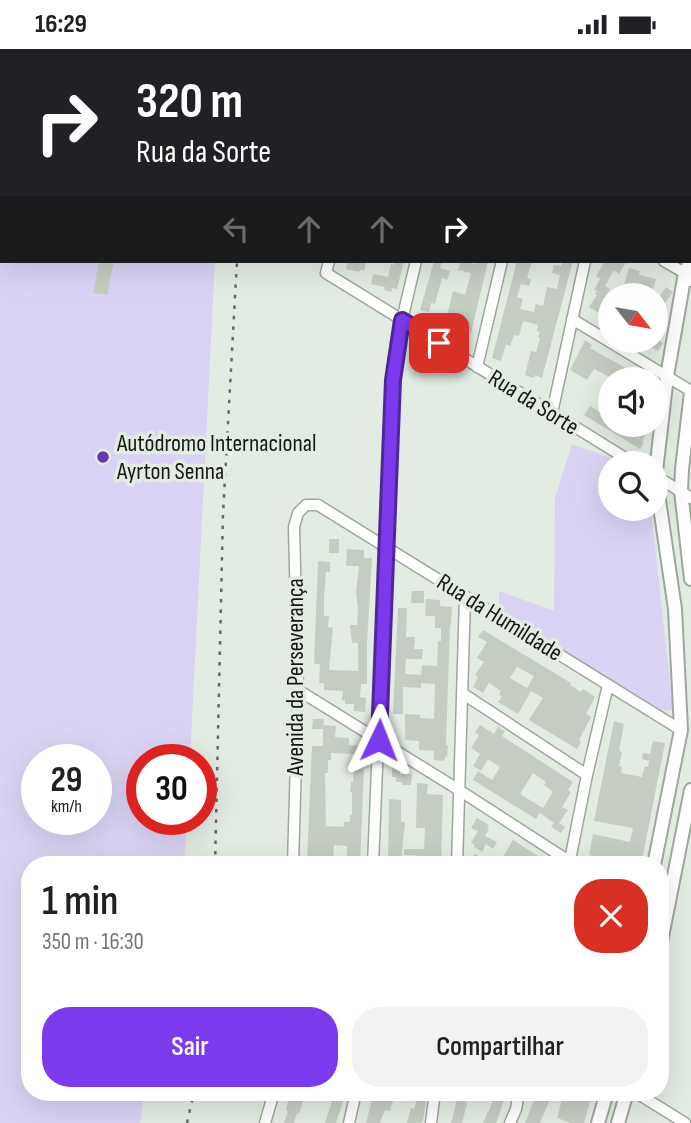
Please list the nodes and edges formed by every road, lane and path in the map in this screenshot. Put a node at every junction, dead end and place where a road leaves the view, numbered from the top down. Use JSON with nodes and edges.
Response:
{"nodes":[{"id":1,"x":328,"y":263,"type":"edge"},
{"id":2,"x":416,"y":263,"type":"edge"},
{"id":3,"x":502,"y":263,"type":"edge"},
{"id":4,"x":585,"y":263,"type":"edge"},
{"id":5,"x":667,"y":263,"type":"edge"},
{"id":6,"x":688,"y":277,"type":"edge"},
{"id":7,"x":572,"y":319,"type":"junction"},
{"id":8,"x":402,"y":320,"type":"junction"},
{"id":9,"x":477,"y":367,"type":"junction"},
{"id":10,"x":652,"y":367,"type":"edge"},
{"id":11,"x":668,"y":371,"type":"edge"},
{"id":12,"x":668,"y":377,"type":"edge"},
{"id":13,"x":691,"y":392,"type":"edge"},
{"id":14,"x":552,"y":413,"type":"junction"},
{"id":15,"x":614,"y":451,"type":"edge"},
{"id":16,"x":668,"y":484,"type":"edge"},
{"id":17,"x":686,"y":495,"type":"edge"},
{"id":18,"x":318,"y":505,"type":"joint"},
{"id":19,"x":662,"y":521,"type":"edge"},
{"id":20,"x":386,"y":546,"type":"junction"},
{"id":21,"x":691,"y":579,"type":"edge"},
{"id":22,"x":465,"y":596,"type":"junction"},
{"id":23,"x":608,"y":685,"type":"junction"},
{"id":24,"x":298,"y":690,"type":"junction"},
{"id":25,"x":462,"y":693,"type":"junction"},
{"id":26,"x":681,"y":730,"type":"junction"},
{"id":27,"x":379,"y":740,"type":"junction"},
{"id":28,"x":587,"y":775,"type":"junction"},
{"id":29,"x":459,"y":790,"type":"junction"},
{"id":30,"x":691,"y":790,"type":"edge"},
{"id":31,"x":293,"y":856,"type":"edge"},
{"id":32,"x":373,"y":856,"type":"edge"},
{"id":33,"x":457,"y":856,"type":"edge"},
{"id":34,"x":560,"y":856,"type":"edge"},
{"id":35,"x":572,"y":856,"type":"edge"},
{"id":36,"x":656,"y":856,"type":"edge"},
{"id":37,"x":669,"y":901,"type":"edge"},
{"id":38,"x":271,"y":1101,"type":"edge"},
{"id":39,"x":354,"y":1101,"type":"edge"},
{"id":40,"x":434,"y":1101,"type":"edge"},
{"id":41,"x":517,"y":1101,"type":"edge"},
{"id":42,"x":604,"y":1101,"type":"edge"},
{"id":43,"x":624,"y":1101,"type":"edge"},
{"id":44,"x":650,"y":1101,"type":"edge"},
{"id":45,"x":265,"y":1123,"type":"edge"},
{"id":46,"x":349,"y":1123,"type":"edge"},
{"id":47,"x":430,"y":1123,"type":"edge"},
{"id":48,"x":510,"y":1123,"type":"edge"},
{"id":49,"x":598,"y":1123,"type":"edge"},
{"id":50,"x":618,"y":1123,"type":"edge"},
{"id":51,"x":685,"y":1123,"type":"edge"}],
"edges":[{"from":1,"to":8,"type":"street","name":"Rua da Sorte"},
{"from":2,"to":8,"type":"street"},
{"from":3,"to":9,"type":"street"},
{"from":4,"to":7,"type":"street"},
{"from":5,"to":6,"type":"street"},
{"from":6,"to":11,"type":"street"},
{"from":7,"to":10,"type":"street"},
{"from":7,"to":14,"type":"street"},
{"from":8,"to":9,"type":"street","name":"Rua da Sorte"},
{"from":8,"to":20,"type":"street"},
{"from":9,"to":14,"type":"street","name":"Rua da Sorte"},
{"from":12,"to":13,"type":"street"},
{"from":13,"to":17,"type":"street"},
{"from":14,"to":15,"type":"street","name":"Rua da Sorte"},
{"from":16,"to":17,"type":"street"},
{"from":17,"to":21,"type":"street"},
{"from":18,"to":20,"type":"street","name":"Rua da Humildade"},
{"from":18,"to":24,"type":"street","name":"Avenida da Perseverança"},
{"from":19,"to":26,"type":"street"},
{"from":20,"to":22,"type":"street","name":"Rua da Humildade"},
{"from":20,"to":27,"type":"street"},
{"from":22,"to":23,"type":"street","name":"Rua da Humildade"},
{"from":22,"to":25,"type":"street"},
{"from":23,"to":26,"type":"street","name":"Rua da Humildade"},
{"from":23,"to":28,"type":"street"},
{"from":24,"to":27,"type":"street"},
{"from":24,"to":31,"type":"street","name":"Avenida da Perseverança"},
{"from":25,"to":28,"type":"street"},
{"from":25,"to":29,"type":"street"},
{"from":26,"to":36,"type":"street"},
{"from":27,"to":29,"type":"street"},
{"from":27,"to":32,"type":"street"},
{"from":28,"to":35,"type":"street"},
{"from":29,"to":33,"type":"street"},
{"from":29,"to":34,"type":"street"},
{"from":30,"to":37,"type":"street"},
{"from":38,"to":45,"type":"street"},
{"from":39,"to":46,"type":"street"},
{"from":40,"to":47,"type":"street"},
{"from":41,"to":48,"type":"street"},
{"from":42,"to":49,"type":"street"},
{"from":43,"to":50,"type":"street"},
{"from":44,"to":51,"type":"street"}]}
